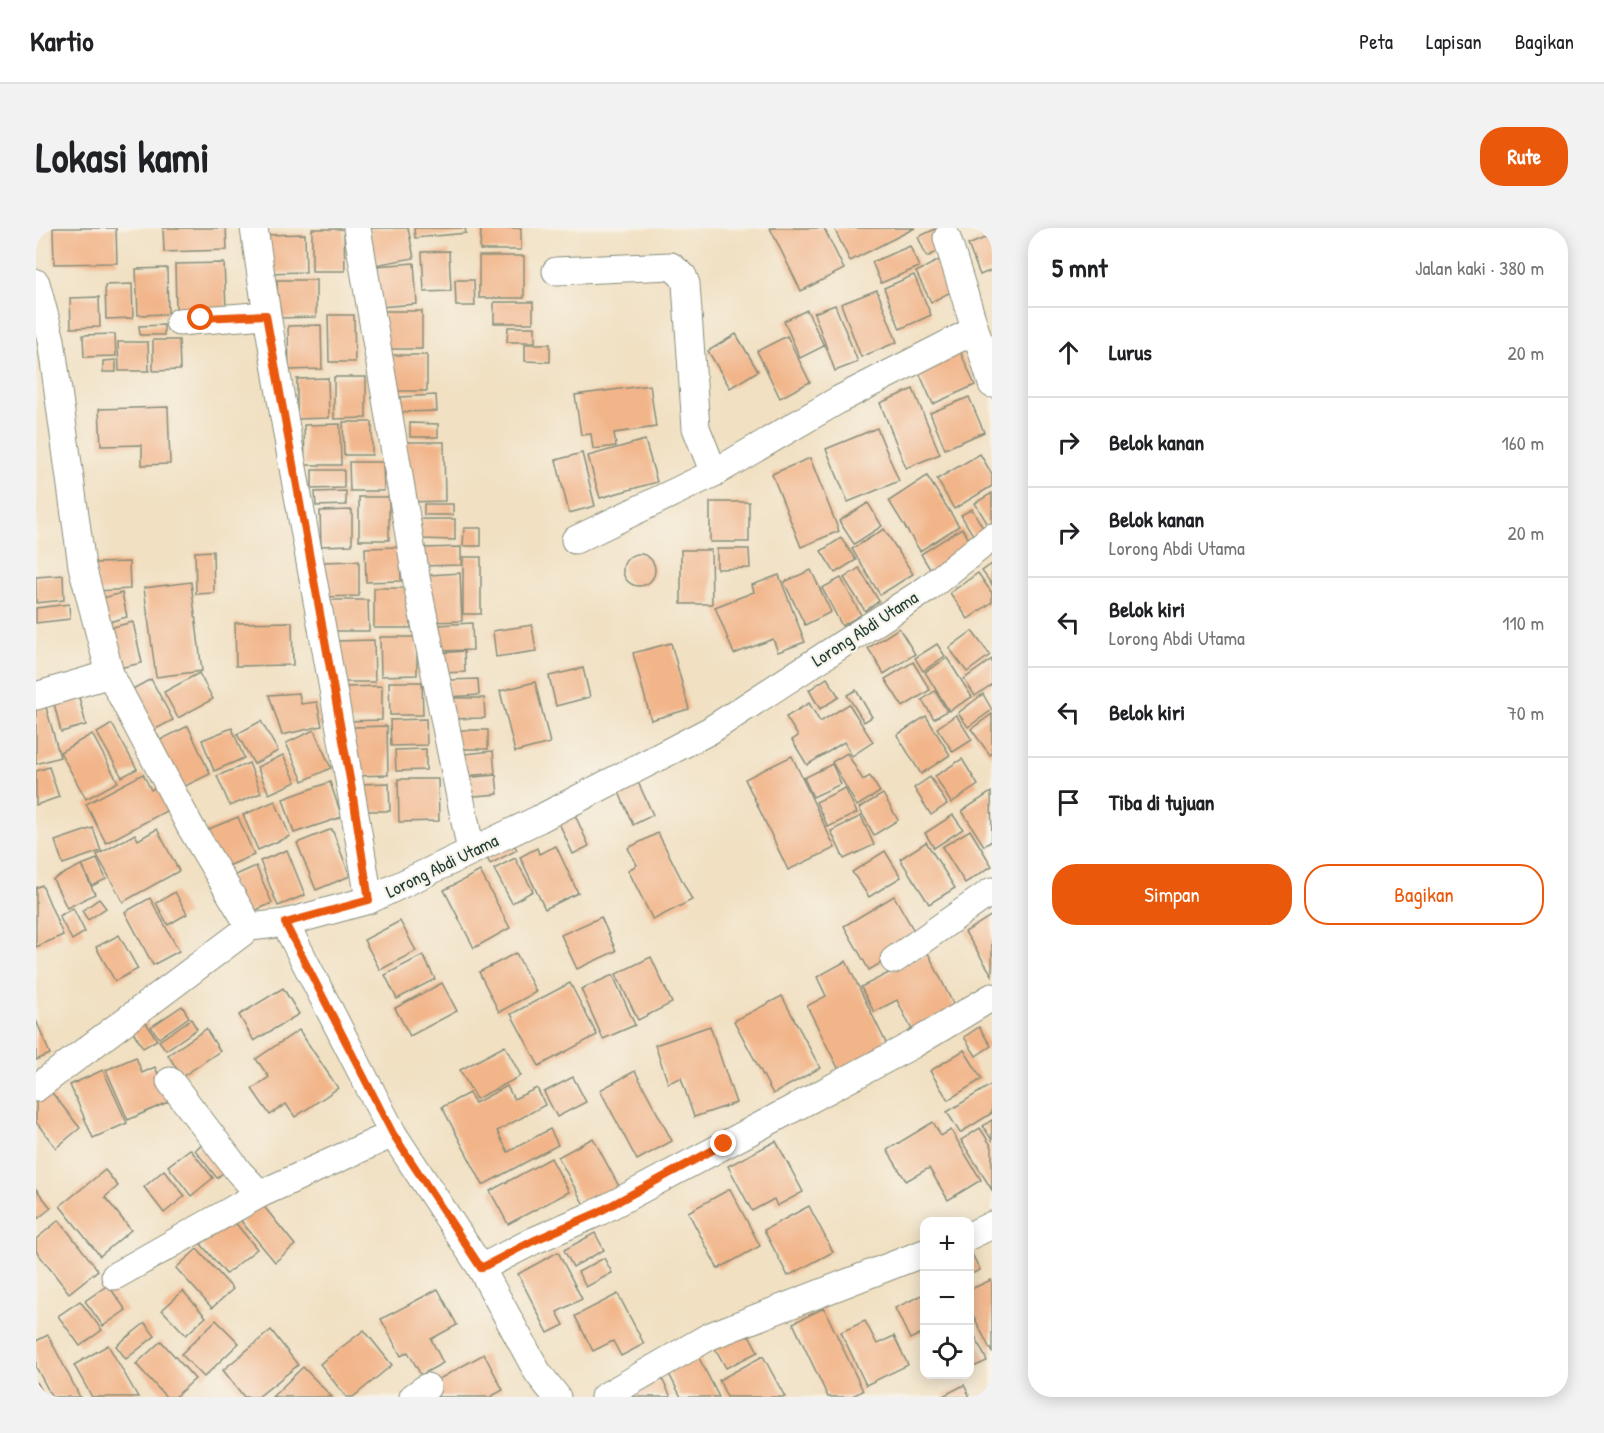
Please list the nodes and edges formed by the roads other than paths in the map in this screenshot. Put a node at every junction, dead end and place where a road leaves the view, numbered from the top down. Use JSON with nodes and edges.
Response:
{"nodes":[{"id":1,"x":254,"y":228,"type":"edge"},
{"id":2,"x":357,"y":228,"type":"edge"},
{"id":3,"x":946,"y":238,"type":"dead end"},
{"id":4,"x":556,"y":271,"type":"dead end"},
{"id":5,"x":36,"y":283,"type":"edge"},
{"id":6,"x":266,"y":315,"type":"junction"},
{"id":7,"x":179,"y":322,"type":"dead end"},
{"id":8,"x":975,"y":330,"type":"junction"},
{"id":9,"x":992,"y":384,"type":"edge"},
{"id":10,"x":714,"y":473,"type":"junction"},
{"id":11,"x":992,"y":537,"type":"edge"},
{"id":12,"x":575,"y":540,"type":"dead end"},
{"id":13,"x":110,"y":674,"type":"junction"},
{"id":14,"x":36,"y":696,"type":"edge"},
{"id":15,"x":471,"y":851,"type":"junction"},
{"id":16,"x":992,"y":891,"type":"edge"},
{"id":17,"x":369,"y":900,"type":"junction"},
{"id":18,"x":285,"y":923,"type":"junction"},
{"id":19,"x":250,"y":927,"type":"junction"},
{"id":20,"x":894,"y":960,"type":"dead end"},
{"id":21,"x":992,"y":998,"type":"edge"},
{"id":22,"x":170,"y":1082,"type":"dead end"},
{"id":23,"x":36,"y":1088,"type":"edge"},
{"id":24,"x":393,"y":1134,"type":"junction"},
{"id":25,"x":260,"y":1194,"type":"junction"},
{"id":26,"x":992,"y":1225,"type":"edge"},
{"id":27,"x":974,"y":1234,"type":"edge"},
{"id":28,"x":920,"y":1255,"type":"edge"},
{"id":29,"x":481,"y":1268,"type":"junction"},
{"id":30,"x":115,"y":1276,"type":"dead end"},
{"id":31,"x":557,"y":1397,"type":"edge"},
{"id":32,"x":604,"y":1397,"type":"edge"}],
"edges":[{"from":1,"to":6,"type":"street"},
{"from":2,"to":15,"type":"street"},
{"from":3,"to":8,"type":"street"},
{"from":4,"to":10,"type":"street"},
{"from":5,"to":13,"type":"street"},
{"from":6,"to":7,"type":"street"},
{"from":6,"to":17,"type":"street"},
{"from":8,"to":9,"type":"street"},
{"from":8,"to":10,"type":"street"},
{"from":10,"to":12,"type":"street"},
{"from":11,"to":15,"type":"street","name":"Lorong Abdi Utama"},
{"from":13,"to":14,"type":"street"},
{"from":13,"to":19,"type":"street"},
{"from":15,"to":17,"type":"street","name":"Lorong Abdi Utama"},
{"from":16,"to":20,"type":"street"},
{"from":17,"to":18,"type":"street","name":"Lorong Abdi Utama"},
{"from":18,"to":19,"type":"street","name":"Lorong Abdi Utama"},
{"from":18,"to":24,"type":"street"},
{"from":19,"to":23,"type":"street"},
{"from":21,"to":29,"type":"street"},
{"from":22,"to":25,"type":"street"},
{"from":24,"to":25,"type":"street"},
{"from":24,"to":29,"type":"street"},
{"from":25,"to":30,"type":"street"},
{"from":26,"to":27,"type":"street"},
{"from":28,"to":32,"type":"street"},
{"from":29,"to":31,"type":"street"}]}
